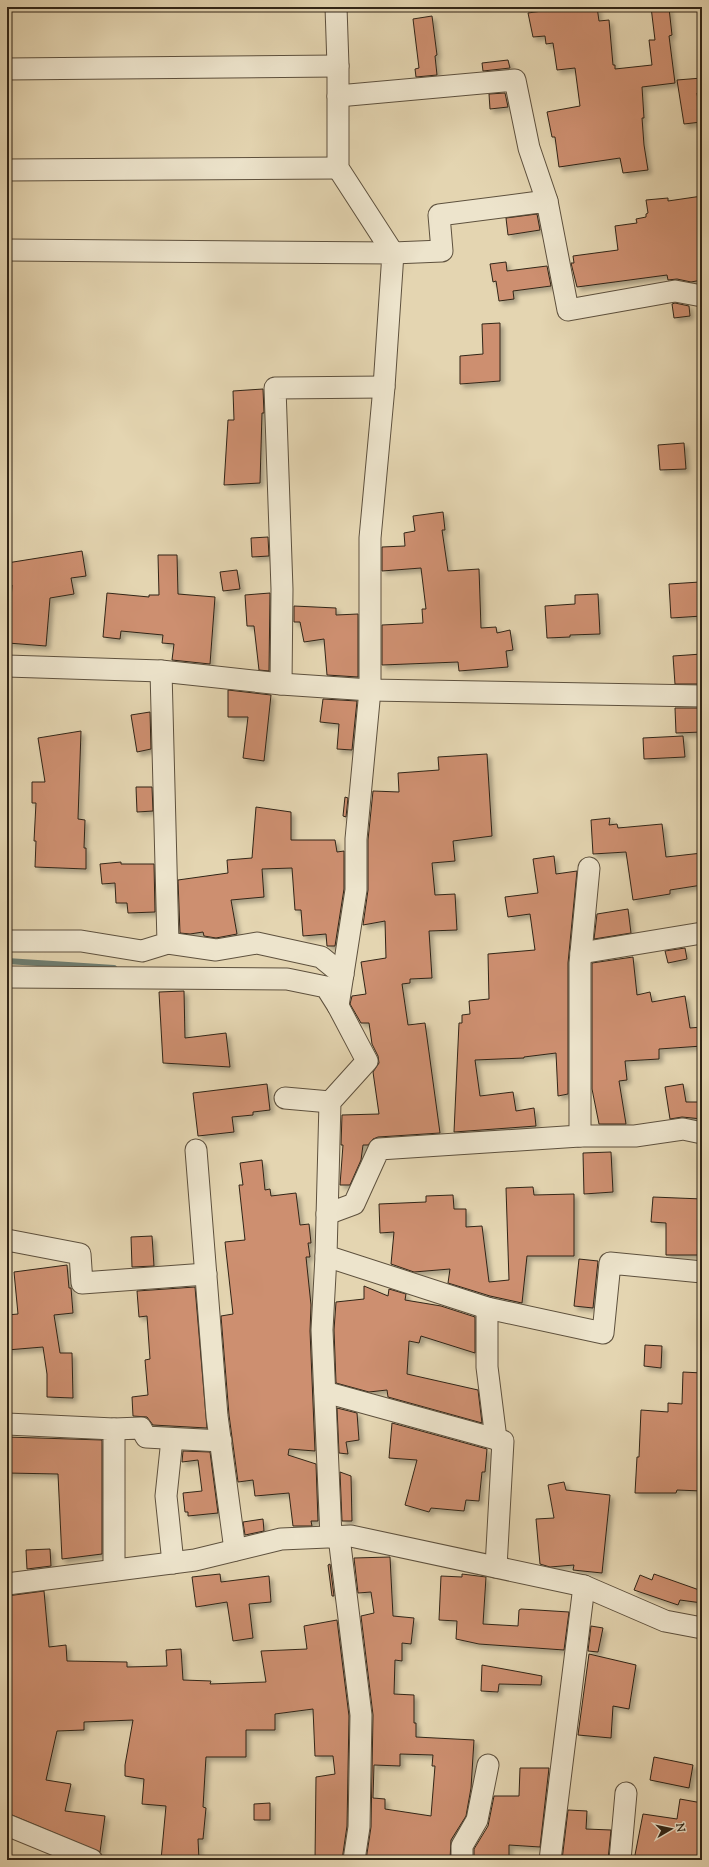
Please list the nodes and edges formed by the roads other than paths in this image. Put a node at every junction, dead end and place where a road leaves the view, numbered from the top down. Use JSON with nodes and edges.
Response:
{"nodes":[{"id":1,"x":336,"y":7,"type":"edge"},
{"id":2,"x":338,"y":66,"type":"junction"},
{"id":3,"x":7,"y":69,"type":"edge"},
{"id":4,"x":338,"y":96,"type":"junction"},
{"id":5,"x":338,"y":168,"type":"junction"},
{"id":6,"x":7,"y":170,"type":"edge"},
{"id":7,"x":547,"y":201,"type":"junction"},
{"id":8,"x":7,"y":250,"type":"edge"},
{"id":9,"x":393,"y":253,"type":"junction"},
{"id":10,"x":702,"y":296,"type":"edge"},
{"id":11,"x":384,"y":387,"type":"junction"},
{"id":12,"x":7,"y":666,"type":"edge"},
{"id":13,"x":161,"y":671,"type":"junction"},
{"id":14,"x":281,"y":684,"type":"junction"},
{"id":15,"x":370,"y":690,"type":"junction"},
{"id":16,"x":702,"y":696,"type":"edge"},
{"id":17,"x":589,"y":868,"type":"dead end"},
{"id":18,"x":702,"y":933,"type":"edge"},
{"id":19,"x":7,"y":941,"type":"edge"},
{"id":20,"x":168,"y":943,"type":"junction"},
{"id":21,"x":581,"y":953,"type":"junction"},
{"id":22,"x":343,"y":975,"type":"junction"},
{"id":23,"x":7,"y":977,"type":"edge"},
{"id":24,"x":338,"y":1006,"type":"junction"},
{"id":25,"x":285,"y":1098,"type":"dead end"},
{"id":26,"x":330,"y":1102,"type":"junction"},
{"id":27,"x":702,"y":1133,"type":"edge"},
{"id":28,"x":580,"y":1136,"type":"junction"},
{"id":29,"x":196,"y":1150,"type":"dead end"},
{"id":30,"x":327,"y":1214,"type":"junction"},
{"id":31,"x":7,"y":1240,"type":"edge"},
{"id":32,"x":326,"y":1256,"type":"junction"},
{"id":33,"x":702,"y":1272,"type":"edge"},
{"id":34,"x":206,"y":1274,"type":"junction"},
{"id":35,"x":487,"y":1308,"type":"junction"},
{"id":36,"x":325,"y":1392,"type":"junction"},
{"id":37,"x":7,"y":1424,"type":"edge"},
{"id":38,"x":114,"y":1429,"type":"junction"},
{"id":39,"x":172,"y":1439,"type":"junction"},
{"id":40,"x":496,"y":1439,"type":"junction"},
{"id":41,"x":221,"y":1441,"type":"junction"},
{"id":42,"x":335,"y":1537,"type":"junction"},
{"id":43,"x":234,"y":1550,"type":"junction"},
{"id":44,"x":173,"y":1562,"type":"junction"},
{"id":45,"x":496,"y":1567,"type":"junction"},
{"id":46,"x":114,"y":1570,"type":"junction"},
{"id":47,"x":7,"y":1584,"type":"edge"},
{"id":48,"x":584,"y":1586,"type":"junction"},
{"id":49,"x":702,"y":1628,"type":"edge"},
{"id":50,"x":488,"y":1766,"type":"dead end"},
{"id":51,"x":626,"y":1793,"type":"dead end"},
{"id":52,"x":7,"y":1825,"type":"edge"},
{"id":53,"x":92,"y":1860,"type":"edge"},
{"id":54,"x":354,"y":1860,"type":"edge"},
{"id":55,"x":462,"y":1860,"type":"edge"},
{"id":56,"x":550,"y":1860,"type":"edge"},
{"id":57,"x":620,"y":1860,"type":"edge"}],
"edges":[{"from":1,"to":2,"type":"street"},
{"from":2,"to":3,"type":"street"},
{"from":2,"to":4,"type":"street"},
{"from":4,"to":5,"type":"street"},
{"from":4,"to":7,"type":"street"},
{"from":5,"to":6,"type":"street"},
{"from":5,"to":9,"type":"street"},
{"from":7,"to":9,"type":"street"},
{"from":7,"to":10,"type":"street"},
{"from":8,"to":9,"type":"street"},
{"from":9,"to":11,"type":"street"},
{"from":11,"to":14,"type":"street"},
{"from":11,"to":15,"type":"street"},
{"from":12,"to":13,"type":"street"},
{"from":13,"to":14,"type":"street"},
{"from":13,"to":20,"type":"street"},
{"from":14,"to":15,"type":"street"},
{"from":15,"to":16,"type":"street"},
{"from":15,"to":22,"type":"street"},
{"from":17,"to":21,"type":"street"},
{"from":18,"to":21,"type":"street"},
{"from":19,"to":20,"type":"street"},
{"from":20,"to":22,"type":"street"},
{"from":21,"to":28,"type":"street"},
{"from":22,"to":24,"type":"street"},
{"from":23,"to":24,"type":"street"},
{"from":24,"to":26,"type":"street"},
{"from":25,"to":26,"type":"street"},
{"from":26,"to":30,"type":"street"},
{"from":27,"to":28,"type":"street"},
{"from":28,"to":30,"type":"street"},
{"from":29,"to":34,"type":"street"},
{"from":30,"to":32,"type":"street"},
{"from":31,"to":34,"type":"street"},
{"from":32,"to":35,"type":"street"},
{"from":32,"to":36,"type":"street"},
{"from":33,"to":35,"type":"street"},
{"from":34,"to":41,"type":"street"},
{"from":35,"to":40,"type":"street"},
{"from":36,"to":40,"type":"street"},
{"from":36,"to":42,"type":"street"},
{"from":37,"to":38,"type":"street"},
{"from":38,"to":39,"type":"street"},
{"from":38,"to":46,"type":"street"},
{"from":39,"to":41,"type":"street"},
{"from":39,"to":44,"type":"street"},
{"from":40,"to":45,"type":"street"},
{"from":41,"to":43,"type":"street"},
{"from":42,"to":43,"type":"street"},
{"from":42,"to":45,"type":"street"},
{"from":42,"to":54,"type":"street"},
{"from":43,"to":44,"type":"street"},
{"from":44,"to":46,"type":"street"},
{"from":45,"to":48,"type":"street"},
{"from":46,"to":47,"type":"street"},
{"from":48,"to":49,"type":"street"},
{"from":48,"to":56,"type":"street"},
{"from":50,"to":55,"type":"street"},
{"from":51,"to":57,"type":"street"},
{"from":52,"to":53,"type":"street"}]}
